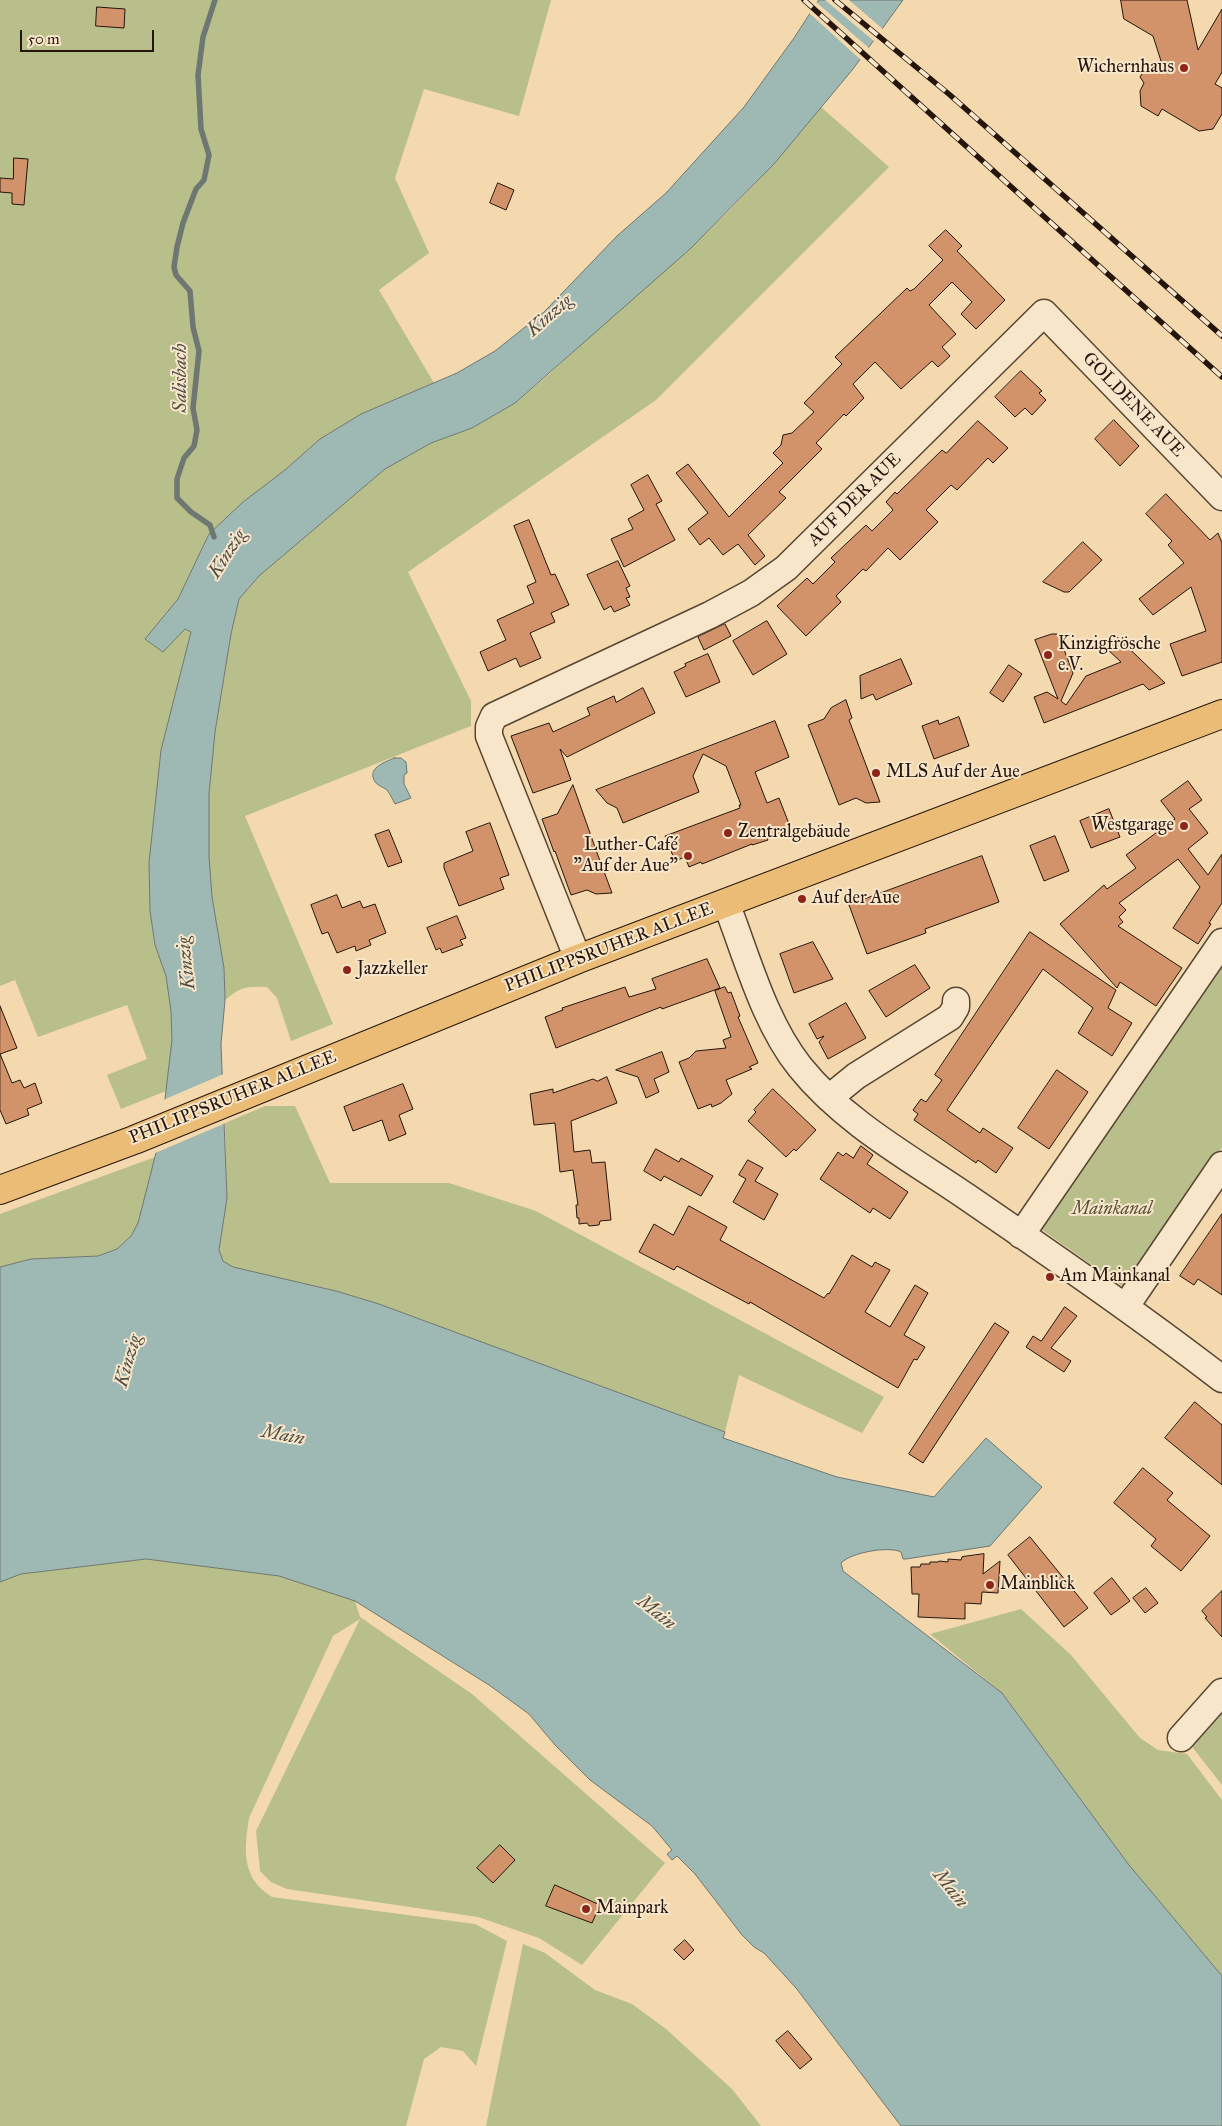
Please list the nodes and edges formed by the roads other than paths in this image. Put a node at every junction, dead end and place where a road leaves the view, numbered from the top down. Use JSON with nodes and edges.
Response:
{"nodes":[{"id":1,"x":1044,"y":313,"type":"joint"},
{"id":2,"x":1222,"y":497,"type":"edge"},
{"id":3,"x":1222,"y":714,"type":"edge"},
{"id":4,"x":726,"y":903,"type":"junction"},
{"id":5,"x":1222,"y":942,"type":"edge"},
{"id":6,"x":578,"y":959,"type":"junction"},
{"id":7,"x":956,"y":1001,"type":"dead end"},
{"id":8,"x":828,"y":1098,"type":"junction"},
{"id":9,"x":1222,"y":1165,"type":"edge"},
{"id":10,"x":0,"y":1190,"type":"edge"},
{"id":11,"x":1021,"y":1235,"type":"junction"},
{"id":12,"x":1126,"y":1306,"type":"junction"},
{"id":13,"x":1222,"y":1379,"type":"edge"},
{"id":14,"x":1222,"y":1692,"type":"edge"},
{"id":15,"x":1181,"y":1738,"type":"dead end"}],
"edges":[{"from":1,"to":2,"type":"street","name":"GOLDENE AUE"},
{"from":1,"to":6,"type":"street","name":"AUF DER AUE"},
{"from":3,"to":4,"type":"main road","name":"PHILIPPSRUHER ALLEE"},
{"from":4,"to":6,"type":"main road","name":"PHILIPPSRUHER ALLEE"},
{"from":4,"to":8,"type":"street"},
{"from":5,"to":11,"type":"street"},
{"from":6,"to":10,"type":"main road","name":"PHILIPPSRUHER ALLEE"},
{"from":7,"to":8,"type":"street"},
{"from":8,"to":11,"type":"street"},
{"from":9,"to":12,"type":"street"},
{"from":11,"to":12,"type":"street"},
{"from":12,"to":13,"type":"street"},
{"from":14,"to":15,"type":"street"}]}
